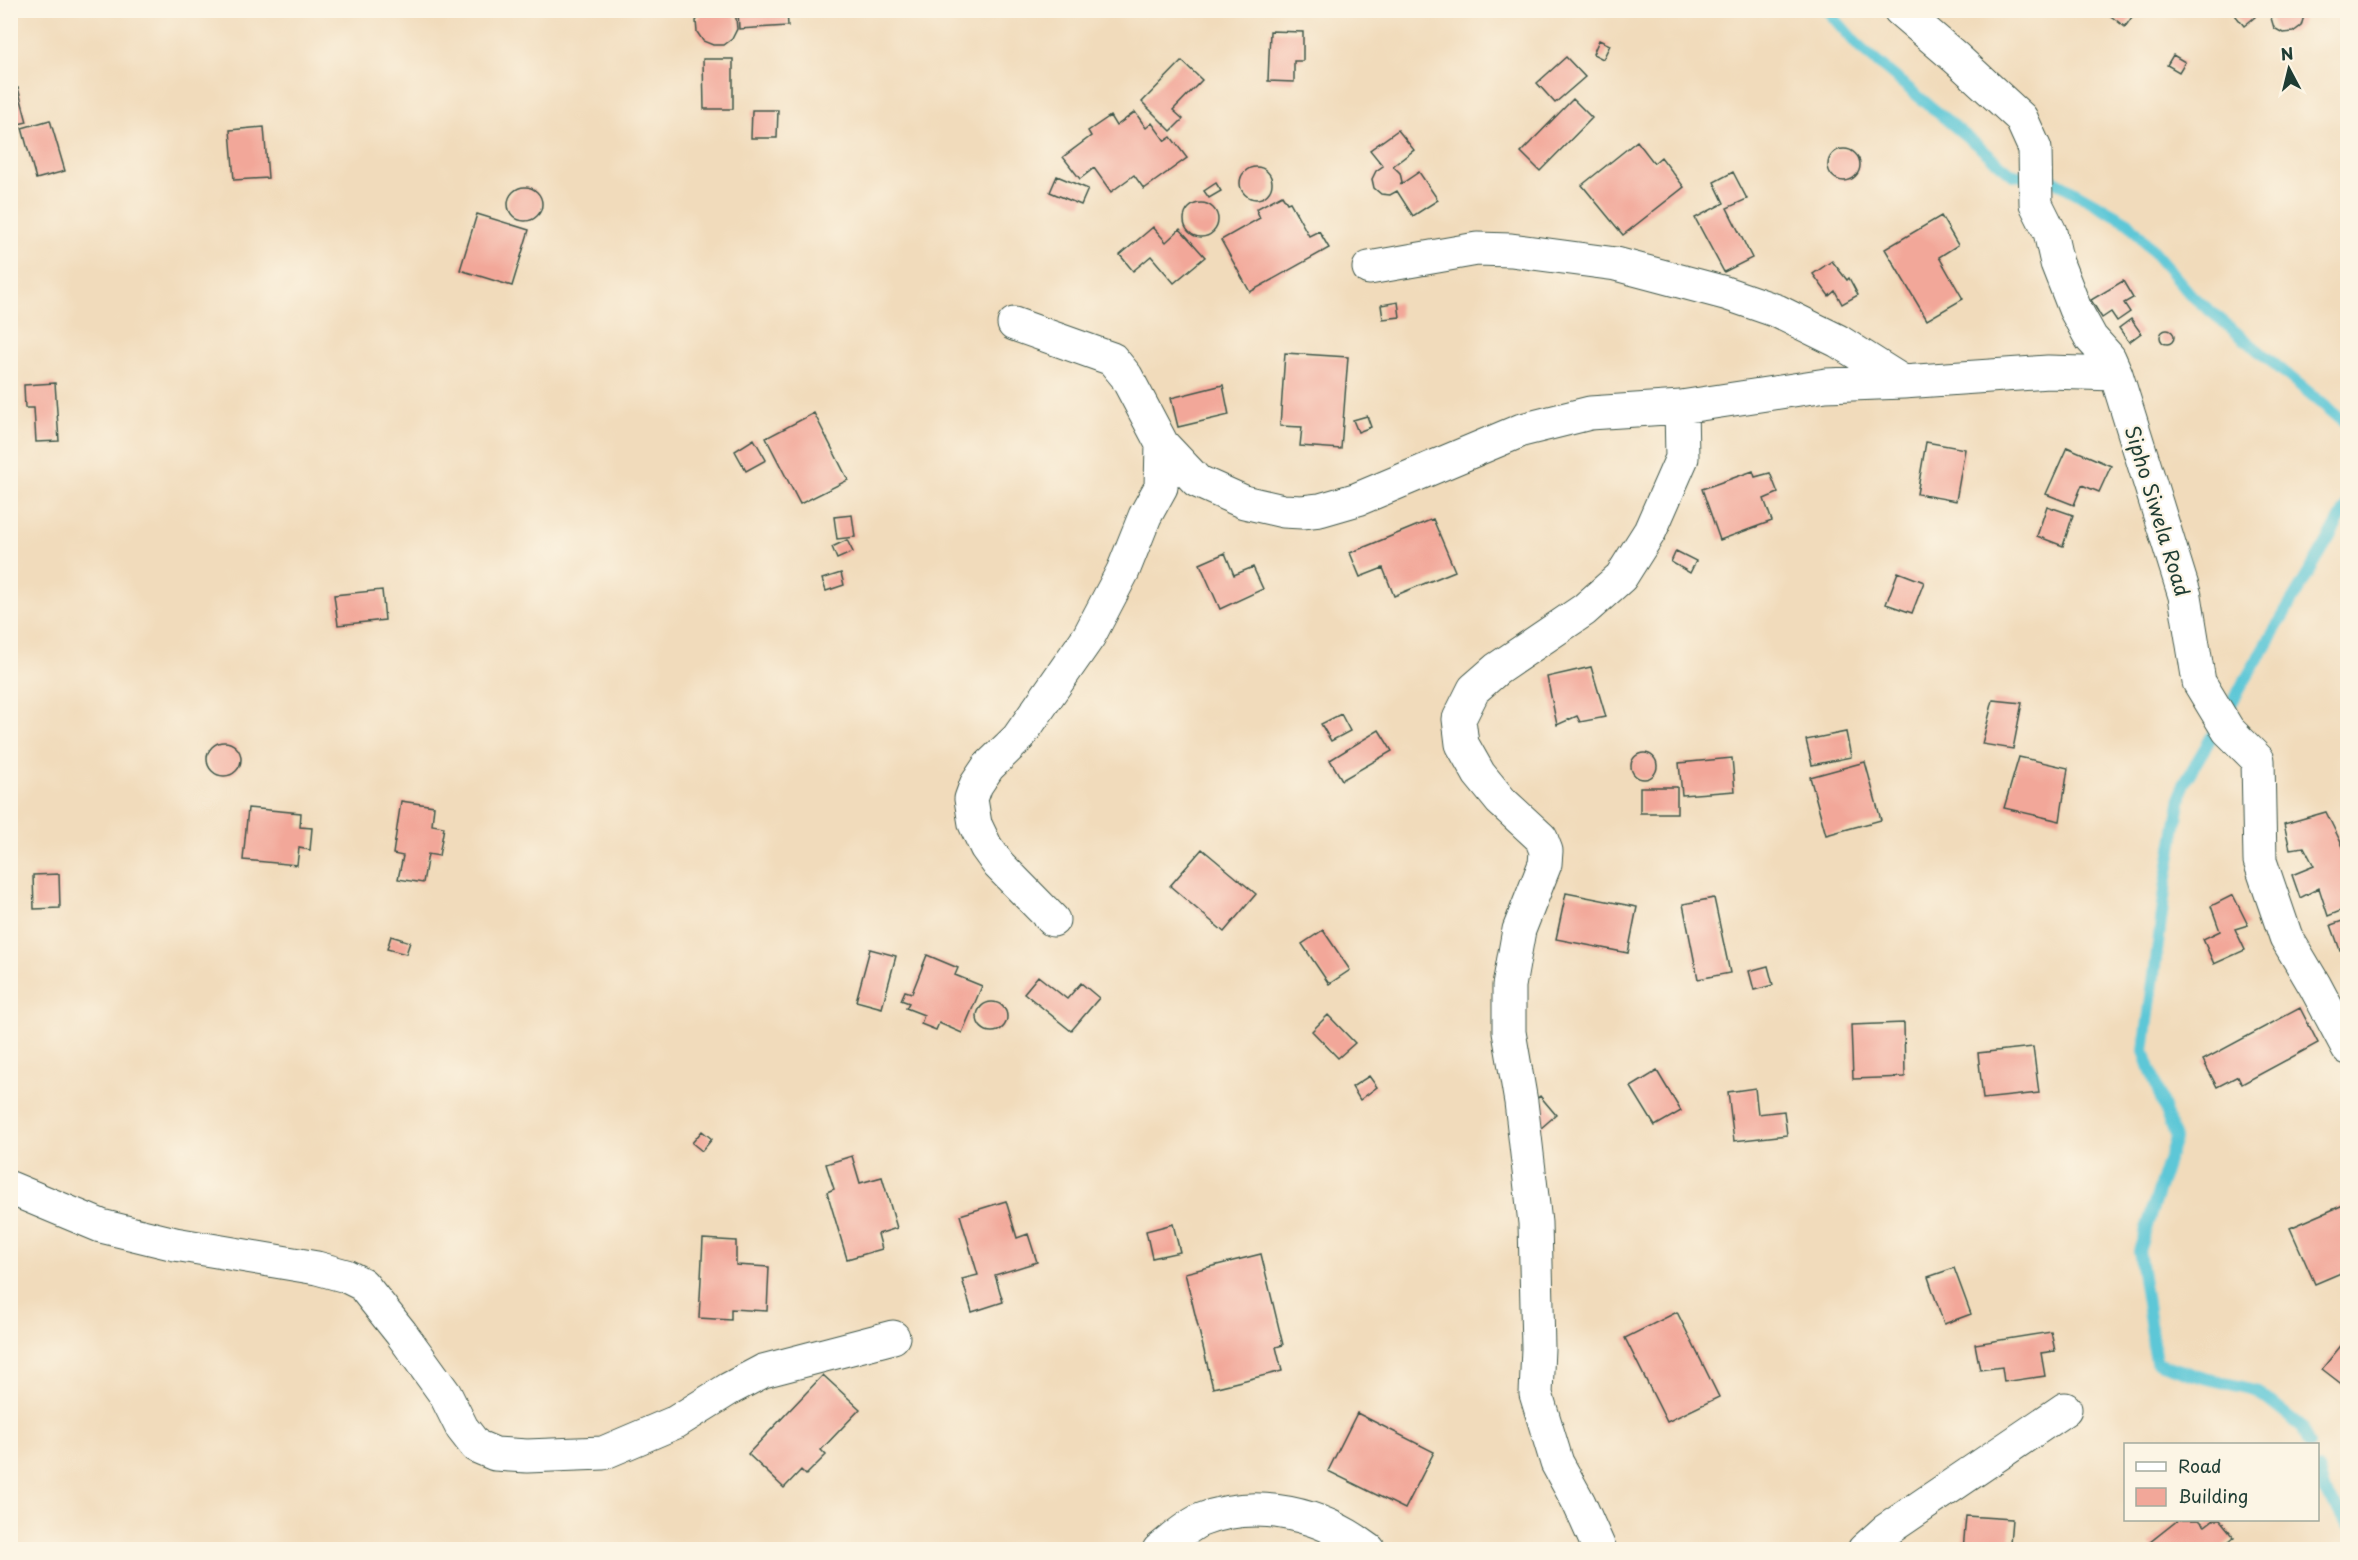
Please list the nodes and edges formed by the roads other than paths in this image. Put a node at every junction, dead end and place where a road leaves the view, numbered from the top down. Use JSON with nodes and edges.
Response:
{"nodes":[{"id":1,"x":1900,"y":10,"type":"edge"},
{"id":2,"x":1369,"y":268,"type":"dead end"},
{"id":3,"x":1014,"y":324,"type":"dead end"},
{"id":4,"x":2116,"y":374,"type":"junction"},
{"id":5,"x":1903,"y":382,"type":"junction"},
{"id":6,"x":1682,"y":407,"type":"junction"},
{"id":7,"x":1162,"y":444,"type":"junction"},
{"id":8,"x":1053,"y":920,"type":"dead end"},
{"id":9,"x":2348,"y":1048,"type":"edge"},
{"id":10,"x":10,"y":1188,"type":"edge"},
{"id":11,"x":893,"y":1337,"type":"dead end"},
{"id":12,"x":2065,"y":1409,"type":"dead end"},
{"id":13,"x":1159,"y":1550,"type":"edge"},
{"id":14,"x":1369,"y":1550,"type":"edge"},
{"id":15,"x":1600,"y":1550,"type":"edge"},
{"id":16,"x":1864,"y":1550,"type":"edge"}],
"edges":[{"from":1,"to":4,"type":"street","name":"Sipho Siwela Road"},
{"from":2,"to":5,"type":"street"},
{"from":3,"to":7,"type":"street"},
{"from":4,"to":5,"type":"street"},
{"from":4,"to":9,"type":"street","name":"Sipho Siwela Road"},
{"from":5,"to":6,"type":"street"},
{"from":6,"to":7,"type":"street"},
{"from":6,"to":15,"type":"street"},
{"from":7,"to":8,"type":"street"},
{"from":10,"to":11,"type":"street"},
{"from":12,"to":16,"type":"street"},
{"from":13,"to":14,"type":"street"}]}
